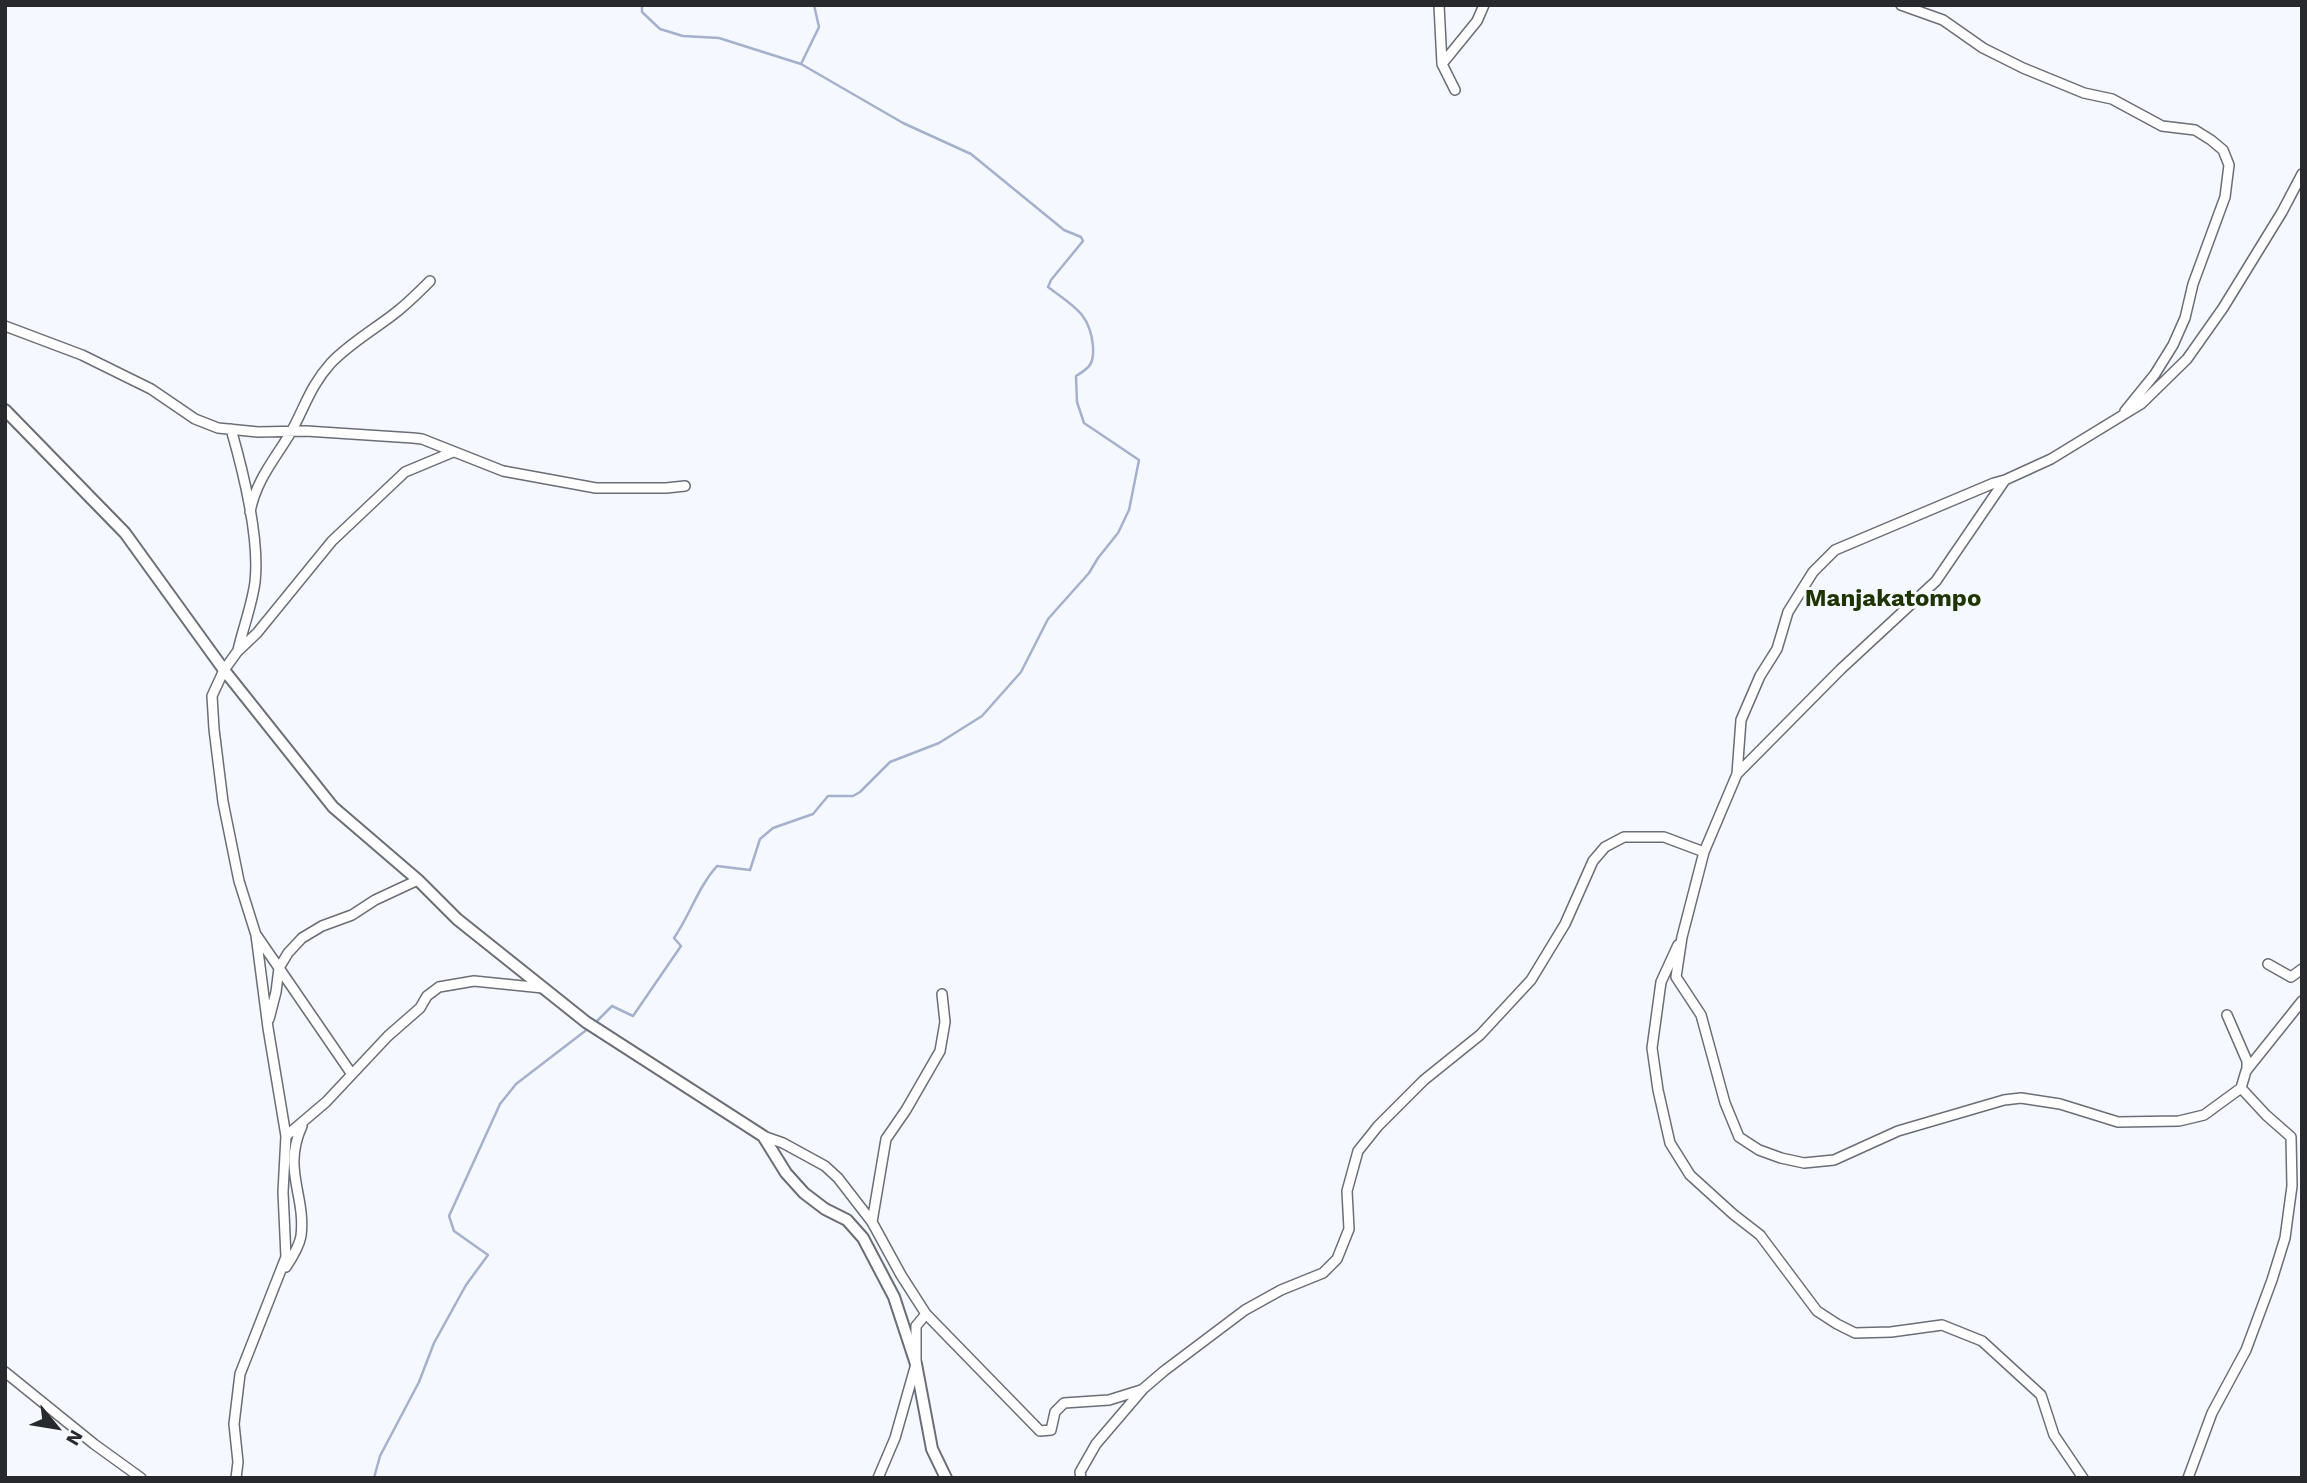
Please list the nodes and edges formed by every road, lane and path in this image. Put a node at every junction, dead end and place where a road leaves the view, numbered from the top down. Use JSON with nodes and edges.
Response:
{"nodes":[{"id":1,"x":1439,"y":5,"type":"edge"},
{"id":2,"x":1483,"y":5,"type":"edge"},
{"id":3,"x":1902,"y":5,"type":"edge"},
{"id":4,"x":1442,"y":64,"type":"junction"},
{"id":5,"x":1455,"y":90,"type":"dead end"},
{"id":6,"x":2302,"y":174,"type":"edge"},
{"id":7,"x":430,"y":281,"type":"dead end"},
{"id":8,"x":5,"y":326,"type":"edge"},
{"id":9,"x":5,"y":410,"type":"edge"},
{"id":10,"x":2123,"y":415,"type":"junction"},
{"id":11,"x":230,"y":429,"type":"junction"},
{"id":12,"x":292,"y":431,"type":"junction"},
{"id":13,"x":453,"y":453,"type":"junction"},
{"id":14,"x":2005,"y":480,"type":"junction"},
{"id":15,"x":685,"y":485,"type":"dead end"},
{"id":16,"x":250,"y":512,"type":"junction"},
{"id":17,"x":237,"y":652,"type":"junction"},
{"id":18,"x":224,"y":670,"type":"junction"},
{"id":19,"x":1737,"y":774,"type":"junction"},
{"id":20,"x":1704,"y":852,"type":"junction"},
{"id":21,"x":418,"y":880,"type":"junction"},
{"id":22,"x":256,"y":935,"type":"junction"},
{"id":23,"x":1682,"y":937,"type":"junction"},
{"id":24,"x":2268,"y":964,"type":"dead end"},
{"id":25,"x":279,"y":968,"type":"junction"},
{"id":26,"x":2302,"y":969,"type":"edge"},
{"id":27,"x":542,"y":988,"type":"junction"},
{"id":28,"x":942,"y":994,"type":"dead end"},
{"id":29,"x":2302,"y":1001,"type":"edge"},
{"id":30,"x":2227,"y":1015,"type":"dead end"},
{"id":31,"x":267,"y":1024,"type":"junction"},
{"id":32,"x":2246,"y":1071,"type":"junction"},
{"id":33,"x":351,"y":1073,"type":"junction"},
{"id":34,"x":2241,"y":1088,"type":"junction"},
{"id":35,"x":303,"y":1122,"type":"junction"},
{"id":36,"x":286,"y":1136,"type":"junction"},
{"id":37,"x":763,"y":1136,"type":"junction"},
{"id":38,"x":872,"y":1222,"type":"junction"},
{"id":39,"x":278,"y":1280,"type":"junction"},
{"id":40,"x":926,"y":1314,"type":"junction"},
{"id":41,"x":916,"y":1364,"type":"junction"},
{"id":42,"x":5,"y":1372,"type":"edge"},
{"id":43,"x":1143,"y":1389,"type":"junction"},
{"id":44,"x":141,"y":1478,"type":"edge"},
{"id":45,"x":236,"y":1478,"type":"edge"},
{"id":46,"x":878,"y":1478,"type":"edge"},
{"id":47,"x":946,"y":1478,"type":"edge"},
{"id":48,"x":1081,"y":1478,"type":"edge"},
{"id":49,"x":2082,"y":1478,"type":"edge"},
{"id":50,"x":2188,"y":1478,"type":"edge"}],
"edges":[{"from":1,"to":4,"type":"street"},
{"from":2,"to":4,"type":"street"},
{"from":3,"to":10,"type":"street"},
{"from":4,"to":5,"type":"street"},
{"from":6,"to":10,"type":"street"},
{"from":7,"to":12,"type":"street"},
{"from":8,"to":11,"type":"street"},
{"from":9,"to":18,"type":"street"},
{"from":10,"to":14,"type":"street"},
{"from":11,"to":12,"type":"street"},
{"from":11,"to":16,"type":"street"},
{"from":12,"to":13,"type":"street"},
{"from":12,"to":16,"type":"street"},
{"from":13,"to":15,"type":"street"},
{"from":13,"to":17,"type":"street"},
{"from":14,"to":19,"type":"street"},
{"from":14,"to":19,"type":"street"},
{"from":16,"to":17,"type":"street"},
{"from":17,"to":18,"type":"street"},
{"from":18,"to":21,"type":"street"},
{"from":18,"to":22,"type":"street"},
{"from":19,"to":20,"type":"street"},
{"from":20,"to":23,"type":"street"},
{"from":20,"to":43,"type":"street"},
{"from":21,"to":25,"type":"street"},
{"from":21,"to":27,"type":"street"},
{"from":22,"to":25,"type":"street"},
{"from":22,"to":31,"type":"street"},
{"from":23,"to":34,"type":"street"},
{"from":23,"to":49,"type":"street"},
{"from":24,"to":26,"type":"street"},
{"from":25,"to":31,"type":"street"},
{"from":25,"to":33,"type":"street"},
{"from":27,"to":33,"type":"street"},
{"from":27,"to":37,"type":"street"},
{"from":28,"to":38,"type":"street"},
{"from":29,"to":32,"type":"street"},
{"from":30,"to":32,"type":"street"},
{"from":31,"to":36,"type":"street"},
{"from":32,"to":34,"type":"street"},
{"from":33,"to":35,"type":"street"},
{"from":34,"to":50,"type":"street"},
{"from":35,"to":36,"type":"street"},
{"from":35,"to":39,"type":"street"},
{"from":36,"to":39,"type":"street"},
{"from":37,"to":38,"type":"street"},
{"from":37,"to":41,"type":"street"},
{"from":38,"to":40,"type":"street"},
{"from":39,"to":45,"type":"street"},
{"from":40,"to":41,"type":"street"},
{"from":40,"to":43,"type":"street"},
{"from":41,"to":46,"type":"street"},
{"from":41,"to":47,"type":"street"},
{"from":42,"to":44,"type":"street"},
{"from":43,"to":48,"type":"street"}]}
